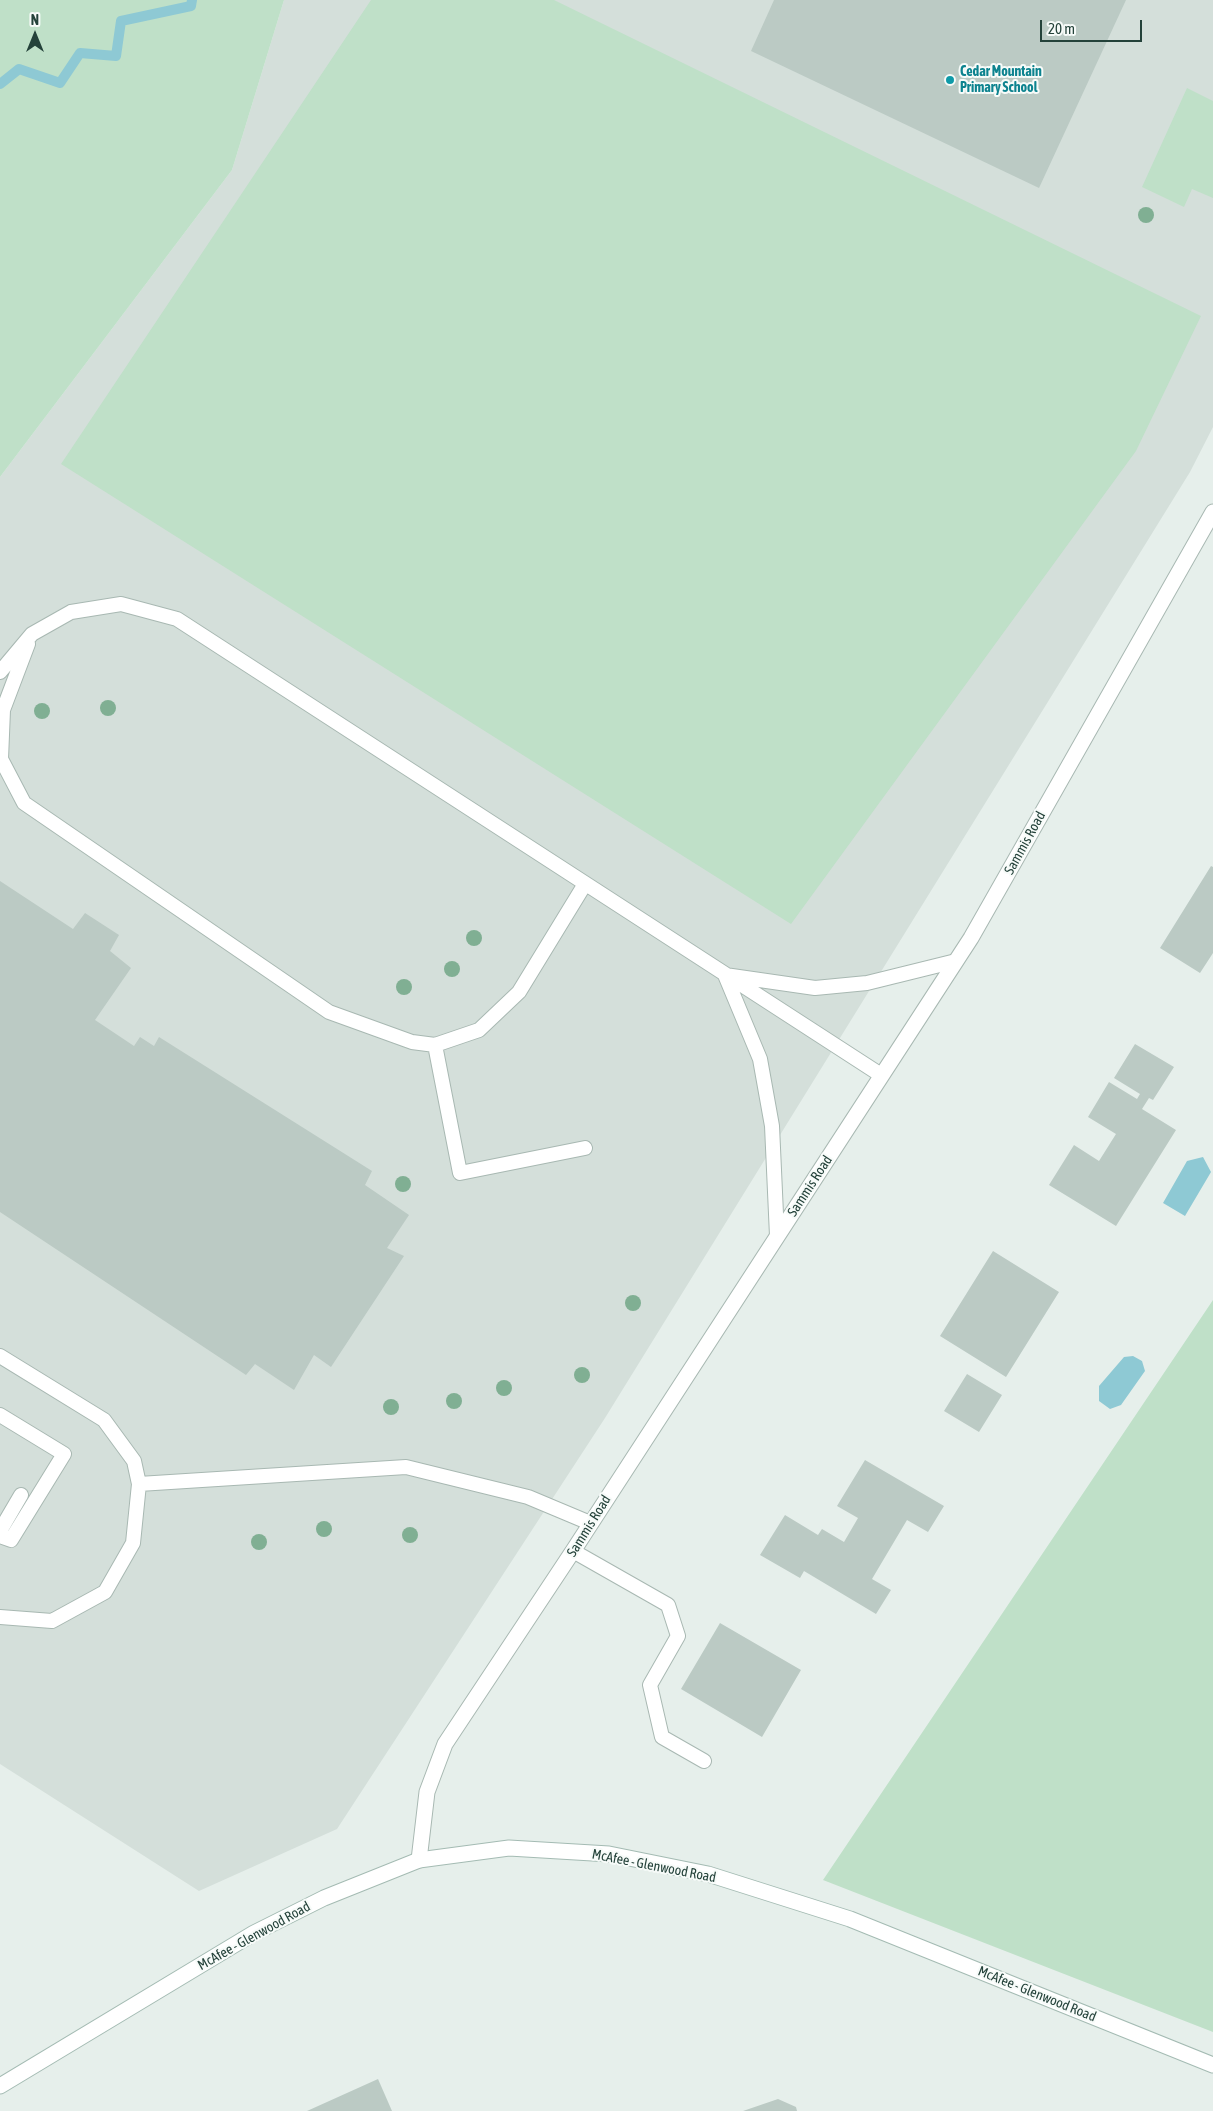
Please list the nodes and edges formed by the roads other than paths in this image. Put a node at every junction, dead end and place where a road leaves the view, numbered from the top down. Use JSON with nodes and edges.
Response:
{"nodes":[{"id":1,"x":1213,"y":512,"type":"edge"},
{"id":2,"x":32,"y":634,"type":"junction"},
{"id":3,"x":0,"y":672,"type":"edge"},
{"id":4,"x":585,"y":884,"type":"junction"},
{"id":5,"x":956,"y":961,"type":"junction"},
{"id":6,"x":725,"y":975,"type":"junction"},
{"id":7,"x":435,"y":1045,"type":"junction"},
{"id":8,"x":881,"y":1076,"type":"junction"},
{"id":9,"x":585,"y":1148,"type":"dead end"},
{"id":10,"x":777,"y":1236,"type":"junction"},
{"id":11,"x":0,"y":1356,"type":"edge"},
{"id":12,"x":0,"y":1415,"type":"edge"},
{"id":13,"x":139,"y":1484,"type":"junction"},
{"id":14,"x":21,"y":1495,"type":"dead end"},
{"id":15,"x":590,"y":1523,"type":"junction"},
{"id":16,"x":0,"y":1531,"type":"edge"},
{"id":17,"x":0,"y":1536,"type":"edge"},
{"id":18,"x":573,"y":1551,"type":"junction"},
{"id":19,"x":0,"y":1617,"type":"edge"},
{"id":20,"x":704,"y":1760,"type":"dead end"},
{"id":21,"x":419,"y":1860,"type":"junction"},
{"id":22,"x":1213,"y":2065,"type":"edge"},
{"id":23,"x":0,"y":2086,"type":"edge"}],
"edges":[{"from":1,"to":5,"type":"street","name":"Sammis Road"},
{"from":2,"to":3,"type":"lane"},
{"from":2,"to":4,"type":"lane"},
{"from":2,"to":7,"type":"lane"},
{"from":4,"to":6,"type":"lane"},
{"from":4,"to":7,"type":"lane"},
{"from":5,"to":6,"type":"lane"},
{"from":5,"to":8,"type":"street","name":"Sammis Road"},
{"from":6,"to":8,"type":"lane"},
{"from":6,"to":10,"type":"lane"},
{"from":7,"to":9,"type":"lane"},
{"from":8,"to":10,"type":"street","name":"Sammis Road"},
{"from":10,"to":15,"type":"street","name":"Sammis Road"},
{"from":11,"to":13,"type":"lane"},
{"from":12,"to":17,"type":"lane"},
{"from":13,"to":15,"type":"lane"},
{"from":13,"to":19,"type":"lane"},
{"from":14,"to":16,"type":"lane"},
{"from":15,"to":18,"type":"street","name":"Sammis Road"},
{"from":18,"to":20,"type":"lane"},
{"from":18,"to":21,"type":"street","name":"Sammis Road"},
{"from":21,"to":22,"type":"street","name":"McAfee - Glenwood Road"},
{"from":21,"to":23,"type":"street","name":"McAfee - Glenwood Road"}]}
